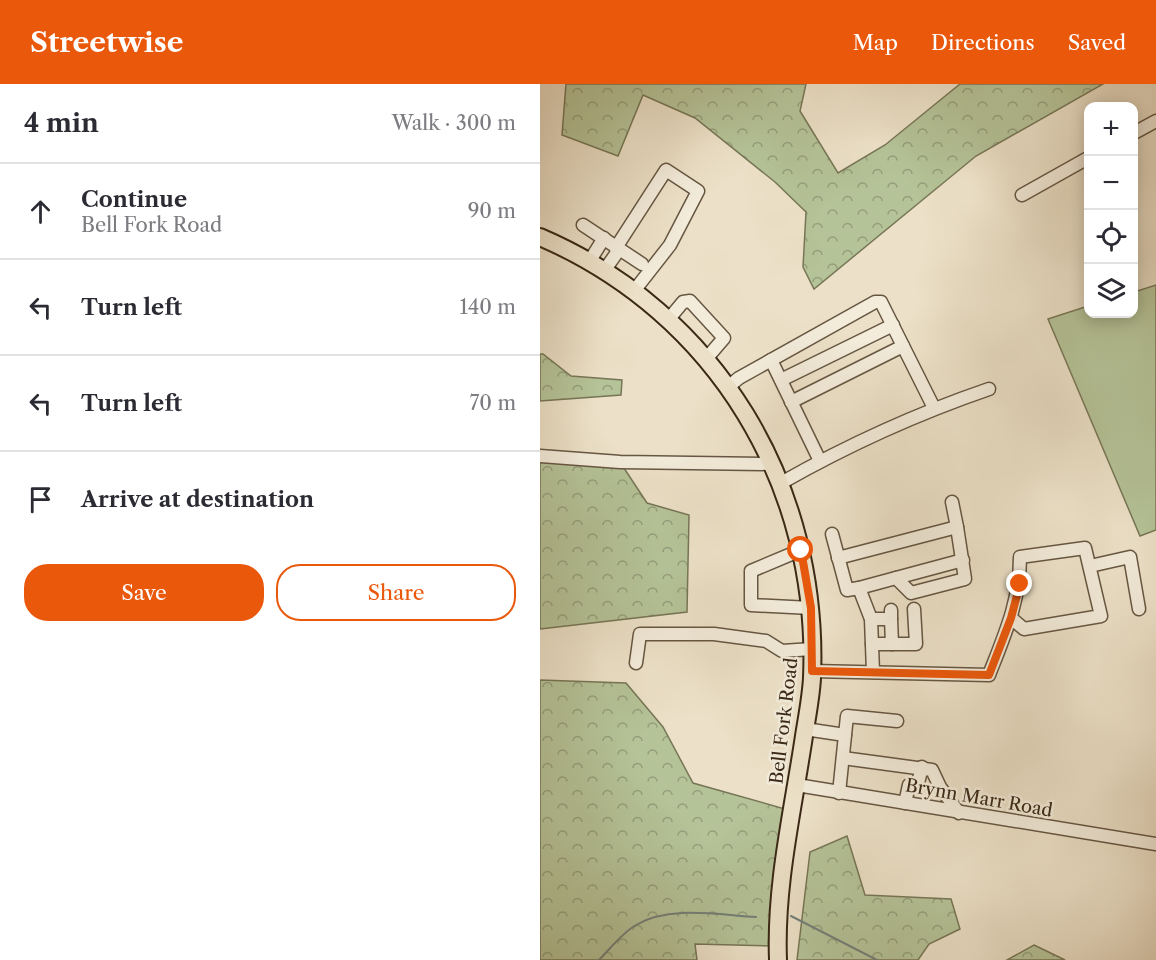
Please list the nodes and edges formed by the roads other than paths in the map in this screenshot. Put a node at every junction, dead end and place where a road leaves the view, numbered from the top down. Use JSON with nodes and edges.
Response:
{"nodes":[{"id":1,"x":1156,"y":121,"type":"edge"},
{"id":2,"x":1138,"y":131,"type":"edge"},
{"id":3,"x":1084,"y":161,"type":"edge"},
{"id":4,"x":1022,"y":195,"type":"dead end"},
{"id":5,"x":583,"y":225,"type":"dead end"},
{"id":6,"x":540,"y":237,"type":"edge"},
{"id":7,"x":604,"y":238,"type":"junction"},
{"id":8,"x":617,"y":246,"type":"junction"},
{"id":9,"x":589,"y":262,"type":"junction"},
{"id":10,"x":642,"y":264,"type":"dead end"},
{"id":11,"x":604,"y":271,"type":"junction"},
{"id":12,"x":634,"y":291,"type":"junction"},
{"id":13,"x":668,"y":320,"type":"junction"},
{"id":14,"x":893,"y":325,"type":"junction"},
{"id":15,"x":903,"y":346,"type":"junction"},
{"id":16,"x":706,"y":359,"type":"junction"},
{"id":17,"x":771,"y":360,"type":"junction"},
{"id":18,"x":781,"y":380,"type":"junction"},
{"id":19,"x":728,"y":387,"type":"junction"},
{"id":20,"x":989,"y":388,"type":"dead end"},
{"id":21,"x":792,"y":402,"type":"junction"},
{"id":22,"x":934,"y":408,"type":"junction"},
{"id":23,"x":540,"y":456,"type":"edge"},
{"id":24,"x":820,"y":461,"type":"junction"},
{"id":25,"x":772,"y":464,"type":"junction"},
{"id":26,"x":781,"y":483,"type":"junction"},
{"id":27,"x":952,"y":502,"type":"dead end"},
{"id":28,"x":957,"y":526,"type":"junction"},
{"id":29,"x":832,"y":534,"type":"dead end"},
{"id":30,"x":801,"y":550,"type":"junction"},
{"id":31,"x":838,"y":558,"type":"junction"},
{"id":32,"x":963,"y":560,"type":"junction"},
{"id":33,"x":1090,"y":566,"type":"junction"},
{"id":34,"x":896,"y":578,"type":"junction"},
{"id":35,"x":859,"y":588,"type":"junction"},
{"id":36,"x":811,"y":608,"type":"junction"},
{"id":37,"x":914,"y":609,"type":"dead end"},
{"id":38,"x":1139,"y":609,"type":"dead end"},
{"id":39,"x":1011,"y":618,"type":"junction"},
{"id":40,"x":872,"y":620,"type":"junction"},
{"id":41,"x":872,"y":644,"type":"junction"},
{"id":42,"x":892,"y":644,"type":"junction"},
{"id":43,"x":812,"y":649,"type":"junction"},
{"id":44,"x":636,"y":663,"type":"dead end"},
{"id":45,"x":812,"y":671,"type":"junction"},
{"id":46,"x":873,"y":672,"type":"junction"},
{"id":47,"x":897,"y":721,"type":"dead end"},
{"id":48,"x":805,"y":729,"type":"junction"},
{"id":49,"x":845,"y":735,"type":"junction"},
{"id":50,"x":843,"y":758,"type":"junction"},
{"id":51,"x":922,"y":767,"type":"junction"},
{"id":52,"x":918,"y":783,"type":"junction"},
{"id":53,"x":797,"y":785,"type":"junction"},
{"id":54,"x":839,"y":793,"type":"junction"},
{"id":55,"x":905,"y":804,"type":"junction"},
{"id":56,"x":918,"y":806,"type":"junction"},
{"id":57,"x":959,"y":813,"type":"junction"},
{"id":58,"x":1156,"y":844,"type":"edge"},
{"id":59,"x":778,"y":960,"type":"edge"}],
"edges":[{"from":1,"to":2,"type":"street"},
{"from":3,"to":4,"type":"street"},
{"from":5,"to":7,"type":"street"},
{"from":6,"to":9,"type":"main road","name":"Bell Fork Road"},
{"from":7,"to":8,"type":"street"},
{"from":7,"to":9,"type":"street"},
{"from":8,"to":10,"type":"street"},
{"from":8,"to":11,"type":"street"},
{"from":8,"to":12,"type":"street"},
{"from":9,"to":11,"type":"main road","name":"Bell Fork Road"},
{"from":11,"to":12,"type":"main road","name":"Bell Fork Road"},
{"from":12,"to":13,"type":"main road","name":"Bell Fork Road"},
{"from":13,"to":16,"type":"main road","name":"Bell Fork Road"},
{"from":13,"to":16,"type":"street"},
{"from":14,"to":15,"type":"street"},
{"from":14,"to":17,"type":"street"},
{"from":14,"to":18,"type":"street"},
{"from":15,"to":21,"type":"street"},
{"from":15,"to":22,"type":"street"},
{"from":16,"to":19,"type":"main road","name":"Bell Fork Road"},
{"from":17,"to":18,"type":"street"},
{"from":17,"to":19,"type":"street"},
{"from":18,"to":21,"type":"street"},
{"from":19,"to":25,"type":"main road","name":"Bell Fork Road"},
{"from":20,"to":22,"type":"street"},
{"from":21,"to":24,"type":"street"},
{"from":22,"to":24,"type":"street"},
{"from":23,"to":25,"type":"street"},
{"from":24,"to":26,"type":"street"},
{"from":25,"to":26,"type":"main road","name":"Bell Fork Road"},
{"from":26,"to":30,"type":"main road","name":"Bell Fork Road"},
{"from":27,"to":28,"type":"street"},
{"from":28,"to":31,"type":"street"},
{"from":28,"to":32,"type":"street"},
{"from":29,"to":31,"type":"street"},
{"from":30,"to":36,"type":"main road","name":"Bell Fork Road"},
{"from":30,"to":36,"type":"street"},
{"from":31,"to":35,"type":"street"},
{"from":32,"to":34,"type":"street"},
{"from":32,"to":34,"type":"street"},
{"from":33,"to":38,"type":"street"},
{"from":33,"to":39,"type":"street"},
{"from":33,"to":39,"type":"street"},
{"from":34,"to":35,"type":"street"},
{"from":35,"to":40,"type":"street"},
{"from":36,"to":43,"type":"main road","name":"Bell Fork Road"},
{"from":37,"to":42,"type":"street"},
{"from":39,"to":46,"type":"street"},
{"from":40,"to":41,"type":"street"},
{"from":40,"to":42,"type":"street"},
{"from":41,"to":42,"type":"street"},
{"from":41,"to":46,"type":"street"},
{"from":43,"to":44,"type":"street"},
{"from":43,"to":45,"type":"main road","name":"Bell Fork Road"},
{"from":45,"to":46,"type":"street"},
{"from":45,"to":48,"type":"main road","name":"Bell Fork Road"},
{"from":47,"to":49,"type":"street"},
{"from":48,"to":49,"type":"street"},
{"from":48,"to":53,"type":"main road","name":"Bell Fork Road"},
{"from":49,"to":50,"type":"street"},
{"from":50,"to":51,"type":"street"},
{"from":50,"to":54,"type":"street"},
{"from":51,"to":52,"type":"street"},
{"from":51,"to":57,"type":"street"},
{"from":52,"to":55,"type":"street"},
{"from":52,"to":56,"type":"street"},
{"from":53,"to":54,"type":"street","name":"Brynn Marr Road"},
{"from":53,"to":59,"type":"main road","name":"Bell Fork Road"},
{"from":54,"to":55,"type":"street","name":"Brynn Marr Road"},
{"from":55,"to":56,"type":"street","name":"Brynn Marr Road"},
{"from":56,"to":57,"type":"street","name":"Brynn Marr Road"},
{"from":57,"to":58,"type":"street","name":"Brynn Marr Road"}]}
